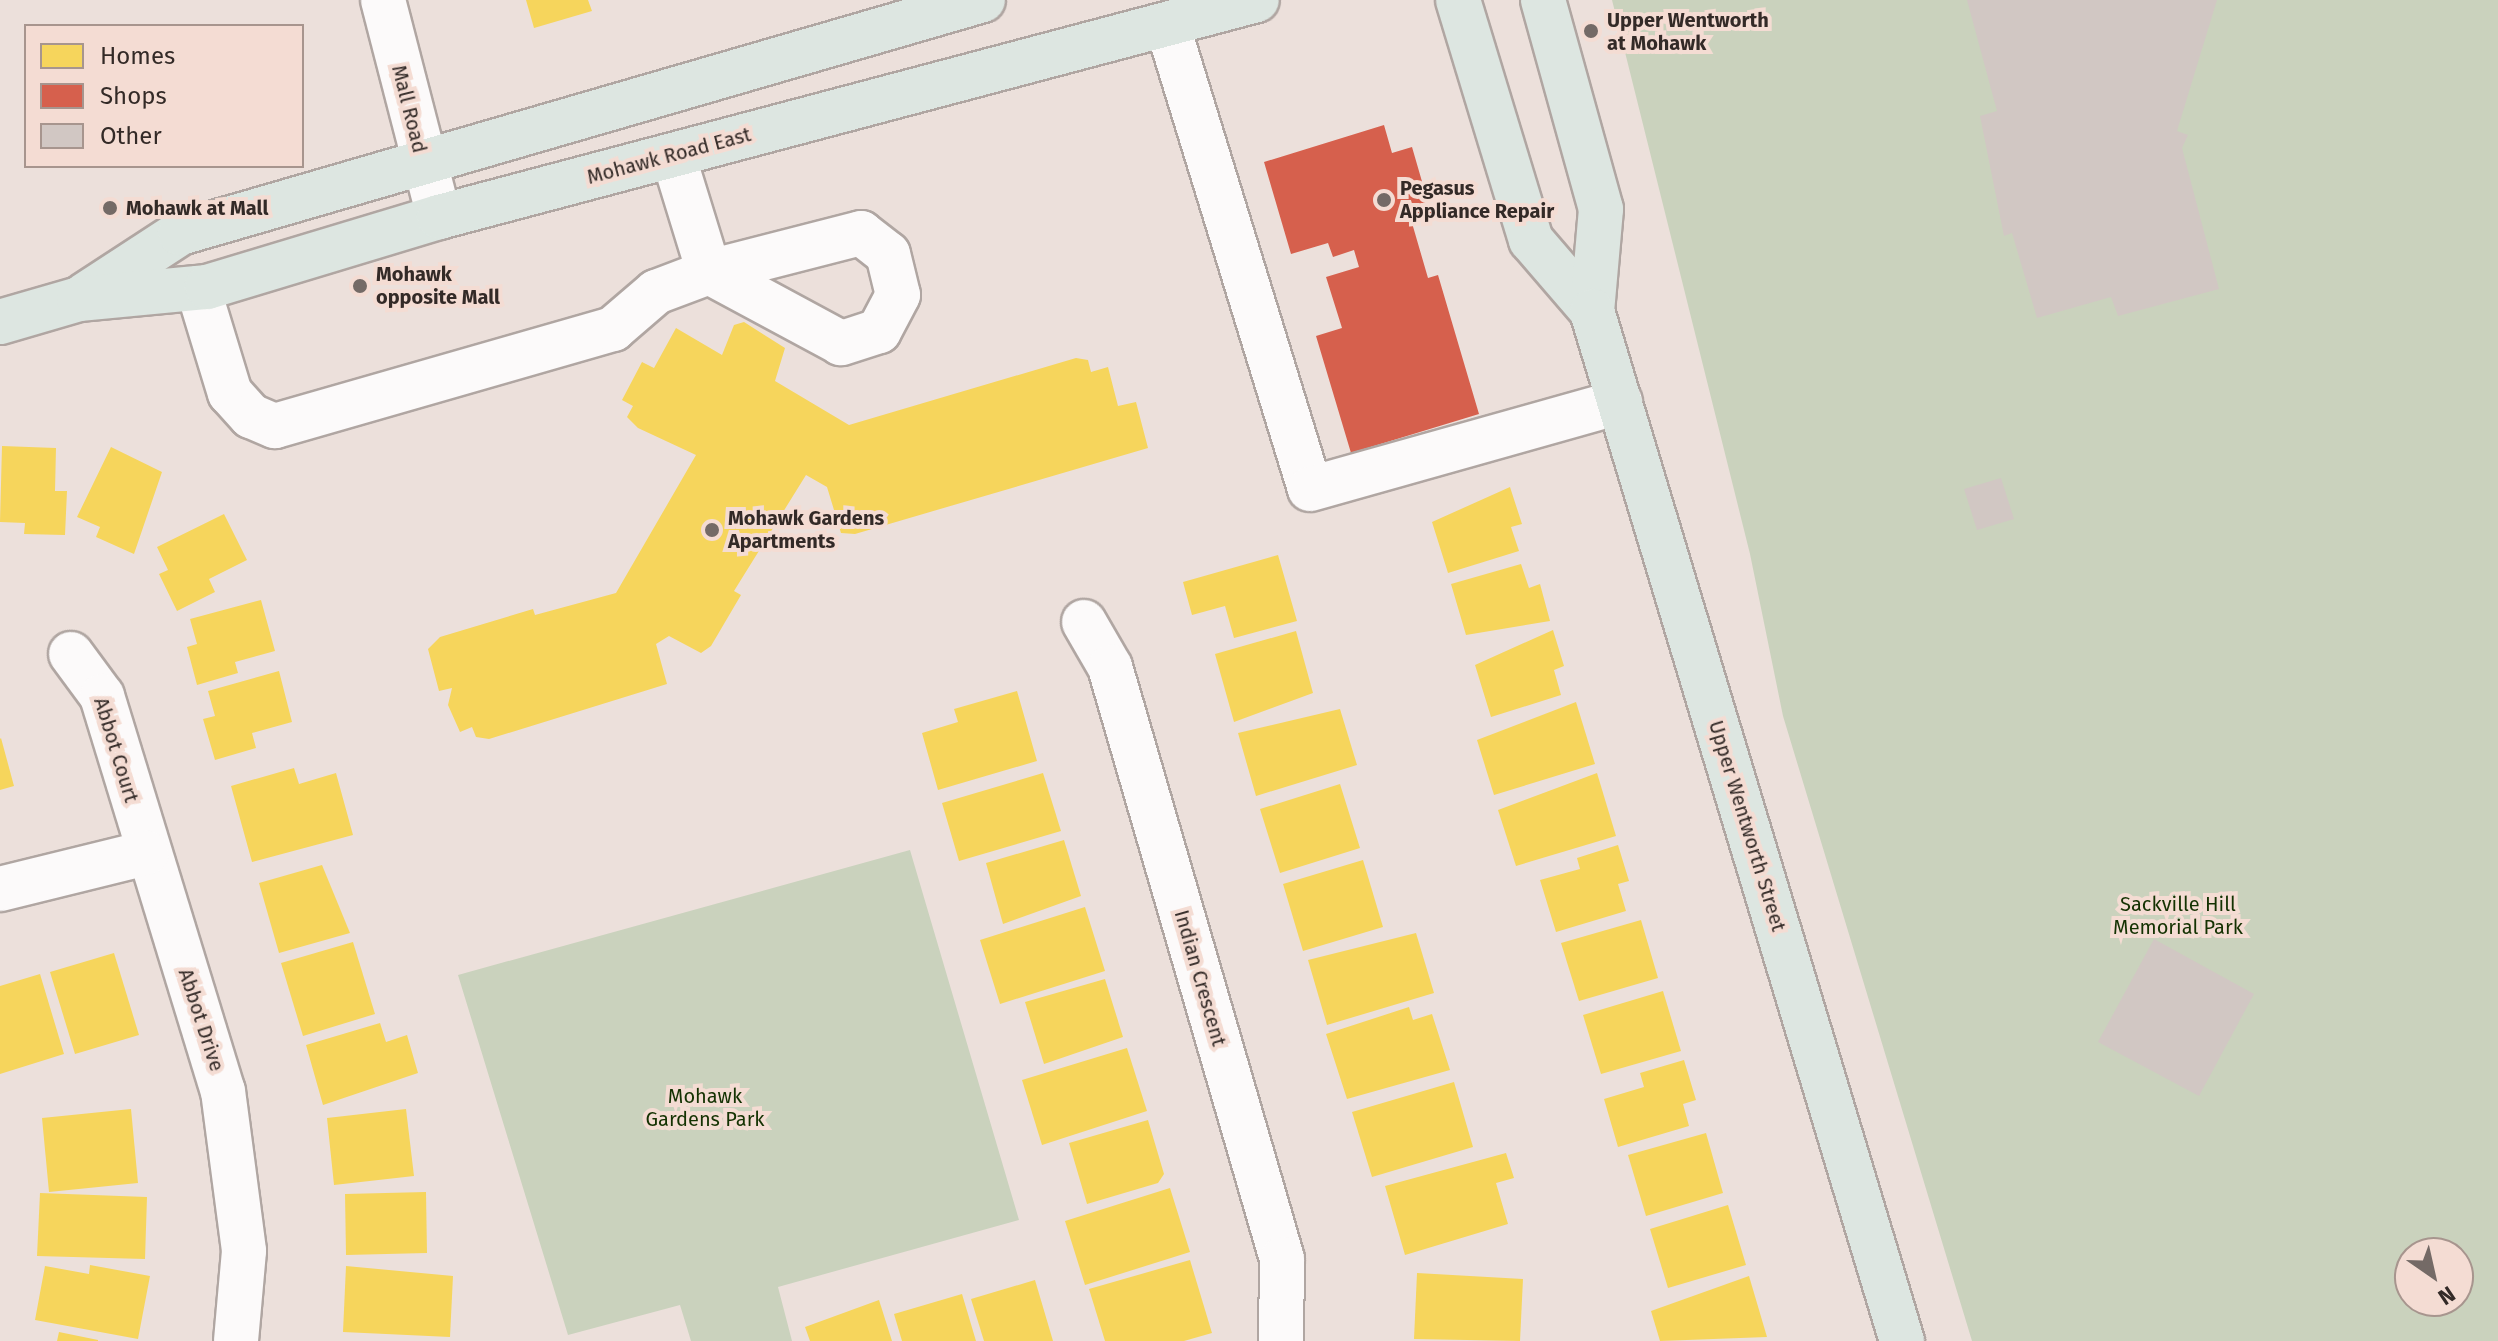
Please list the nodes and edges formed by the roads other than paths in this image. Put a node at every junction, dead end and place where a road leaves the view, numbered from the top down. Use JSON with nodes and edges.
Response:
{"nodes":[{"id":1,"x":383,"y":0,"type":"edge"},
{"id":2,"x":983,"y":0,"type":"edge"},
{"id":3,"x":1257,"y":0,"type":"edge"},
{"id":4,"x":1458,"y":0,"type":"edge"},
{"id":5,"x":1543,"y":0,"type":"edge"},
{"id":6,"x":1167,"y":24,"type":"junction"},
{"id":7,"x":673,"y":155,"type":"junction"},
{"id":8,"x":422,"y":160,"type":"junction"},
{"id":9,"x":439,"y":217,"type":"junction"},
{"id":10,"x":198,"y":288,"type":"junction"},
{"id":11,"x":79,"y":299,"type":"junction"},
{"id":12,"x":1592,"y":311,"type":"junction"},
{"id":13,"x":0,"y":322,"type":"edge"},
{"id":14,"x":1620,"y":402,"type":"junction"},
{"id":15,"x":1084,"y":622,"type":"dead end"},
{"id":16,"x":71,"y":654,"type":"dead end"},
{"id":17,"x":147,"y":853,"type":"junction"},
{"id":18,"x":0,"y":889,"type":"edge"},
{"id":19,"x":236,"y":1341,"type":"edge"},
{"id":20,"x":1281,"y":1341,"type":"edge"},
{"id":21,"x":1902,"y":1341,"type":"edge"}],
"edges":[{"from":1,"to":8,"type":"street","name":"Mall Road"},
{"from":2,"to":8,"type":"main road","name":"Mohawk Road East"},
{"from":3,"to":6,"type":"main road","name":"Mohawk Road East"},
{"from":4,"to":12,"type":"main road","name":"Upper Wentworth Street"},
{"from":5,"to":12,"type":"main road","name":"Upper Wentworth Street"},
{"from":6,"to":7,"type":"main road","name":"Mohawk Road East"},
{"from":6,"to":14,"type":"street"},
{"from":7,"to":9,"type":"main road","name":"Mohawk Road East"},
{"from":7,"to":10,"type":"street"},
{"from":8,"to":9,"type":"street","name":"Mall Road"},
{"from":8,"to":11,"type":"main road","name":"Mohawk Road East"},
{"from":9,"to":10,"type":"main road","name":"Mohawk Road East"},
{"from":10,"to":11,"type":"main road","name":"Mohawk Road East"},
{"from":11,"to":13,"type":"main road","name":"Mohawk Road East"},
{"from":12,"to":14,"type":"main road","name":"Upper Wentworth Street"},
{"from":14,"to":21,"type":"main road","name":"Upper Wentworth Street"},
{"from":15,"to":20,"type":"street","name":"Indian Crescent"},
{"from":16,"to":17,"type":"street","name":"Abbot Court"},
{"from":17,"to":18,"type":"street"},
{"from":17,"to":19,"type":"street","name":"Abbot Drive"}]}
